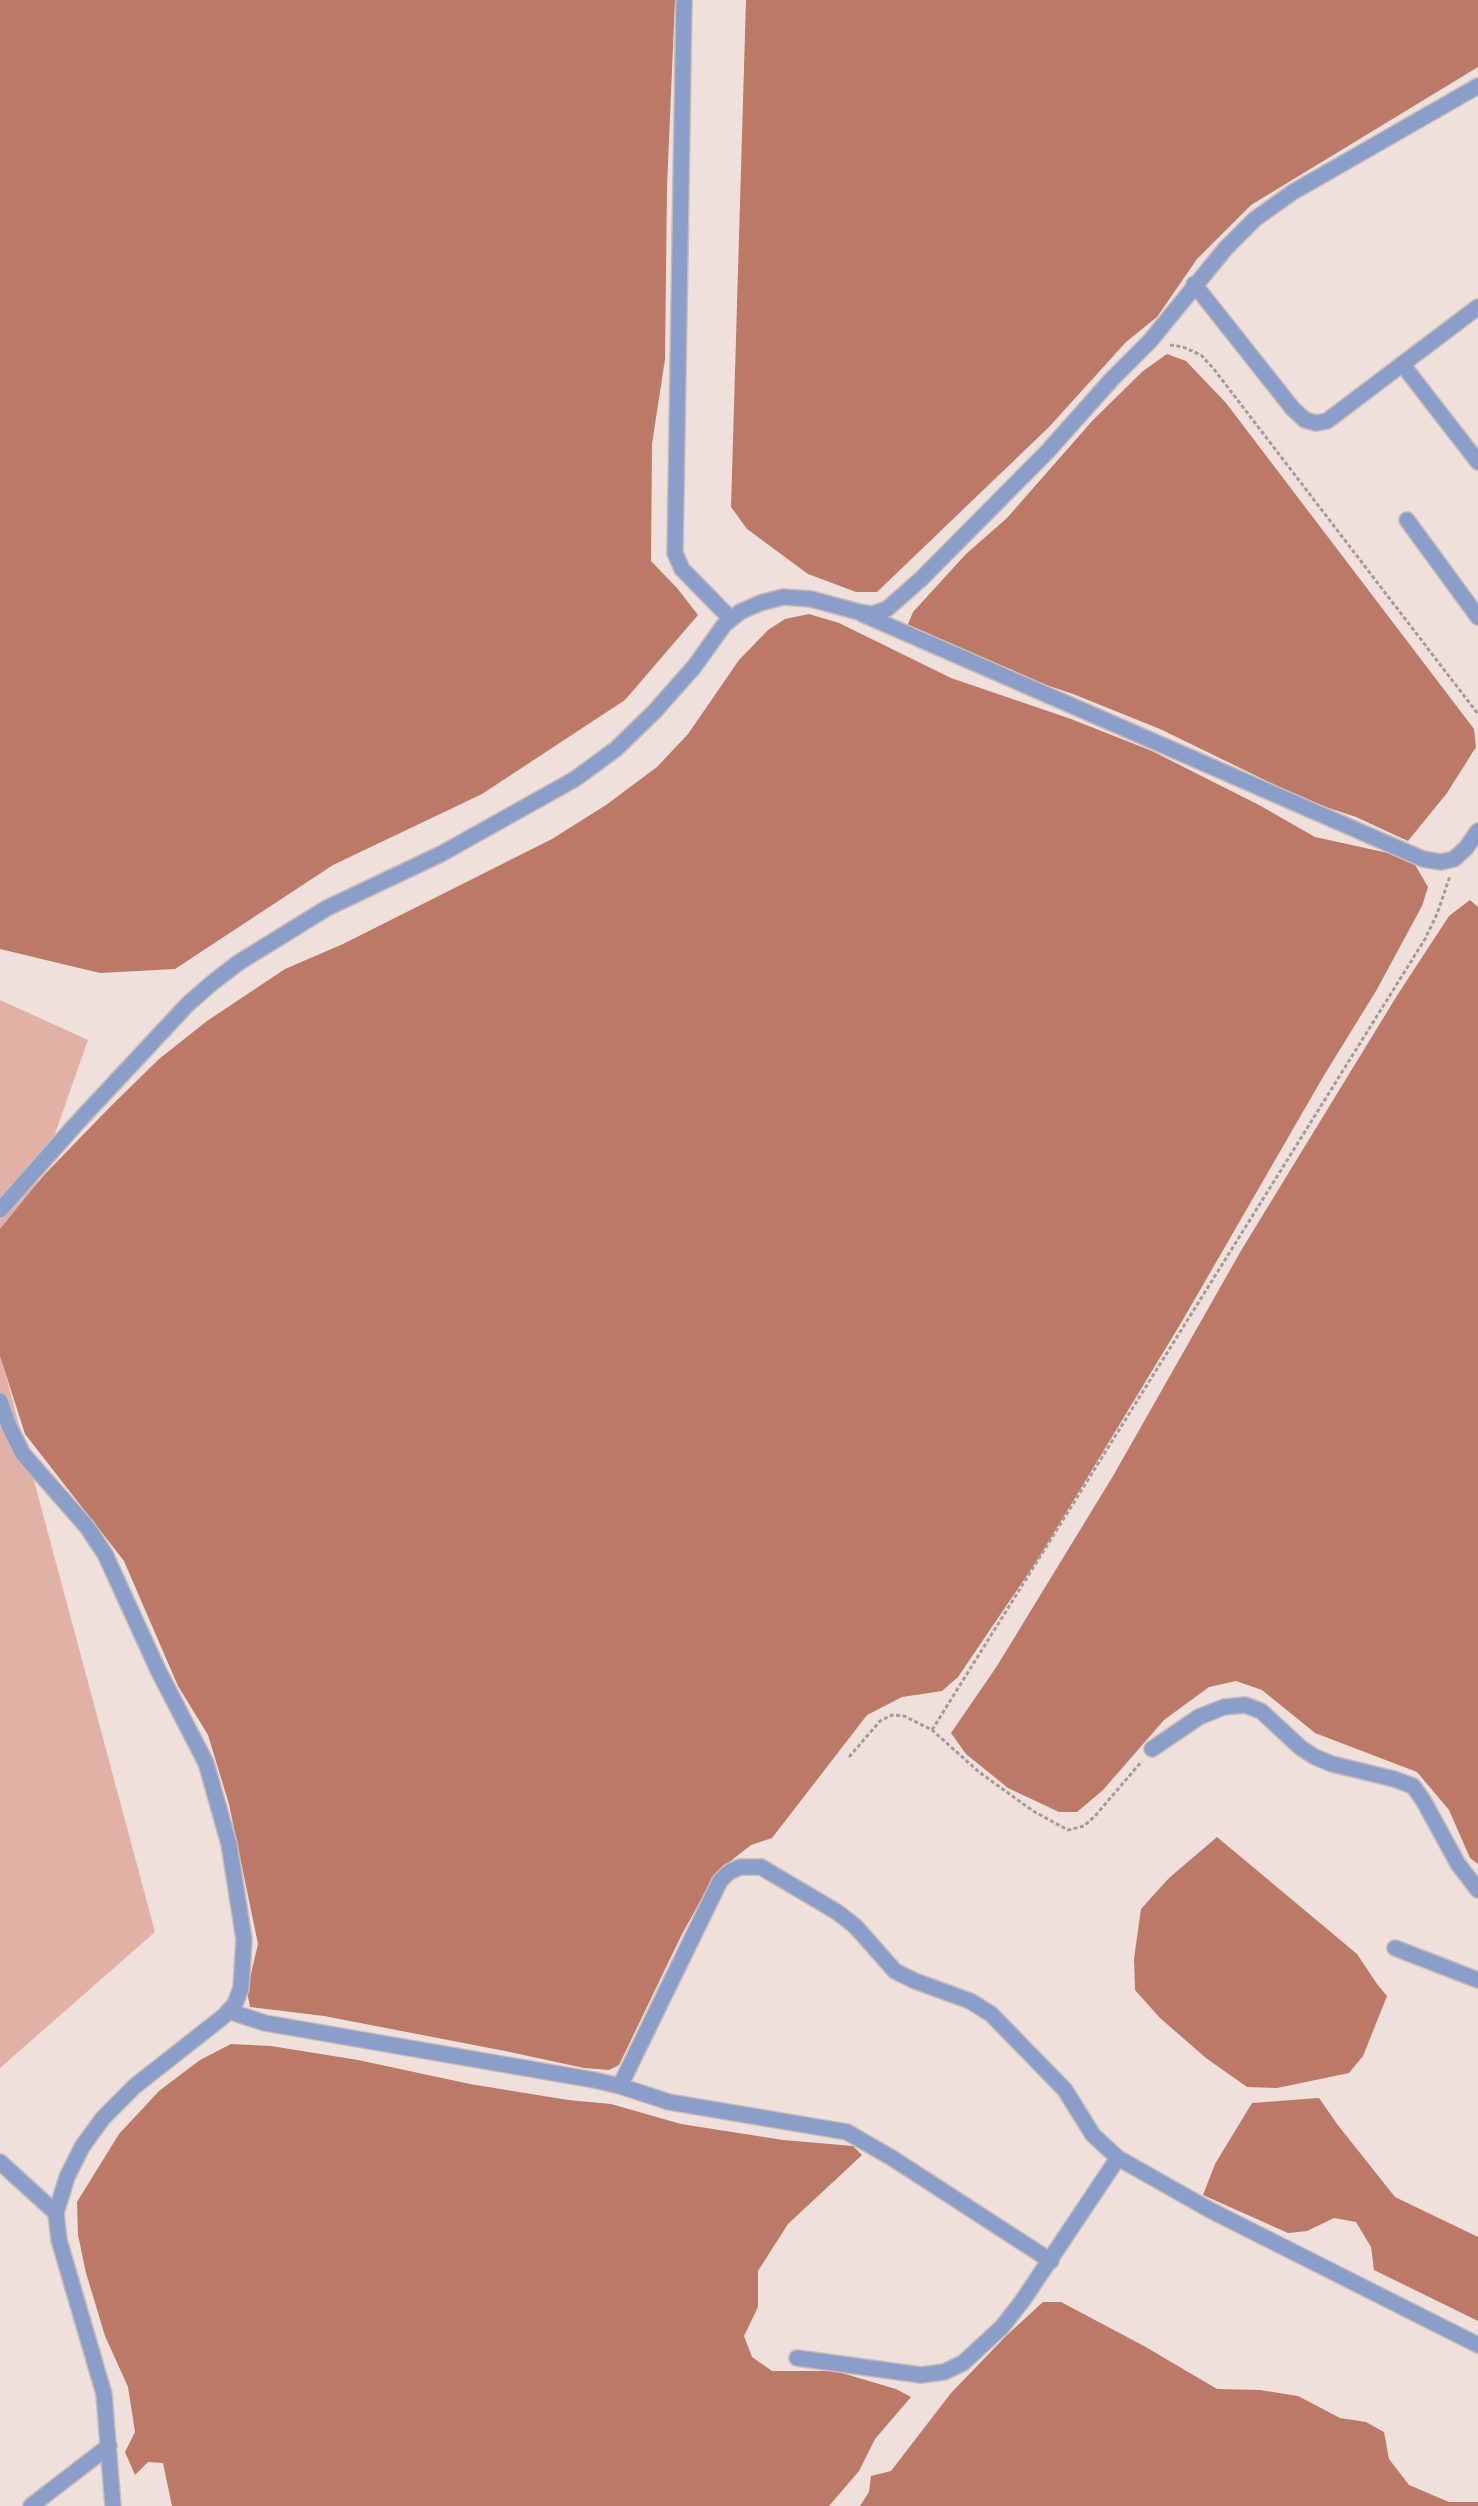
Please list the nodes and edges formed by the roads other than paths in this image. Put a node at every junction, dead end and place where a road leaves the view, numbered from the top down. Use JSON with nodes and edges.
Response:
{"nodes":[{"id":1,"x":684,"y":0,"type":"edge"},
{"id":2,"x":1478,"y":86,"type":"edge"},
{"id":3,"x":1194,"y":284,"type":"junction"},
{"id":4,"x":1478,"y":307,"type":"edge"},
{"id":5,"x":1402,"y":364,"type":"junction"},
{"id":6,"x":1478,"y":462,"type":"edge"},
{"id":7,"x":1407,"y":520,"type":"dead end"},
{"id":8,"x":858,"y":612,"type":"junction"},
{"id":9,"x":1478,"y":617,"type":"edge"},
{"id":10,"x":731,"y":619,"type":"junction"},
{"id":11,"x":1478,"y":830,"type":"edge"},
{"id":12,"x":0,"y":1210,"type":"edge"},
{"id":13,"x":0,"y":1402,"type":"edge"},
{"id":14,"x":1152,"y":1749,"type":"road end"},
{"id":15,"x":1478,"y":1890,"type":"edge"},
{"id":16,"x":1394,"y":1948,"type":"dead end"},
{"id":17,"x":1478,"y":1980,"type":"edge"},
{"id":18,"x":228,"y":2011,"type":"junction"},
{"id":19,"x":620,"y":2086,"type":"junction"},
{"id":20,"x":1118,"y":2158,"type":"junction"},
{"id":21,"x":0,"y":2162,"type":"edge"},
{"id":22,"x":56,"y":2213,"type":"junction"},
{"id":23,"x":1051,"y":2261,"type":"junction"},
{"id":24,"x":1478,"y":2344,"type":"edge"},
{"id":25,"x":797,"y":2358,"type":"dead end"},
{"id":26,"x":109,"y":2446,"type":"junction"},
{"id":27,"x":31,"y":2506,"type":"edge"},
{"id":28,"x":113,"y":2506,"type":"edge"}],
"edges":[{"from":1,"to":10,"type":"street"},
{"from":2,"to":3,"type":"street"},
{"from":3,"to":5,"type":"street"},
{"from":3,"to":8,"type":"street"},
{"from":4,"to":5,"type":"street"},
{"from":5,"to":6,"type":"street"},
{"from":7,"to":9,"type":"street"},
{"from":8,"to":10,"type":"street"},
{"from":8,"to":11,"type":"street"},
{"from":10,"to":12,"type":"street"},
{"from":13,"to":18,"type":"street"},
{"from":14,"to":15,"type":"street"},
{"from":16,"to":17,"type":"street"},
{"from":18,"to":19,"type":"street"},
{"from":18,"to":22,"type":"street"},
{"from":19,"to":20,"type":"street"},
{"from":19,"to":23,"type":"street"},
{"from":20,"to":23,"type":"street"},
{"from":20,"to":24,"type":"street"},
{"from":21,"to":22,"type":"street"},
{"from":22,"to":26,"type":"street"},
{"from":23,"to":25,"type":"street"},
{"from":26,"to":27,"type":"street"},
{"from":26,"to":28,"type":"street"}]}
